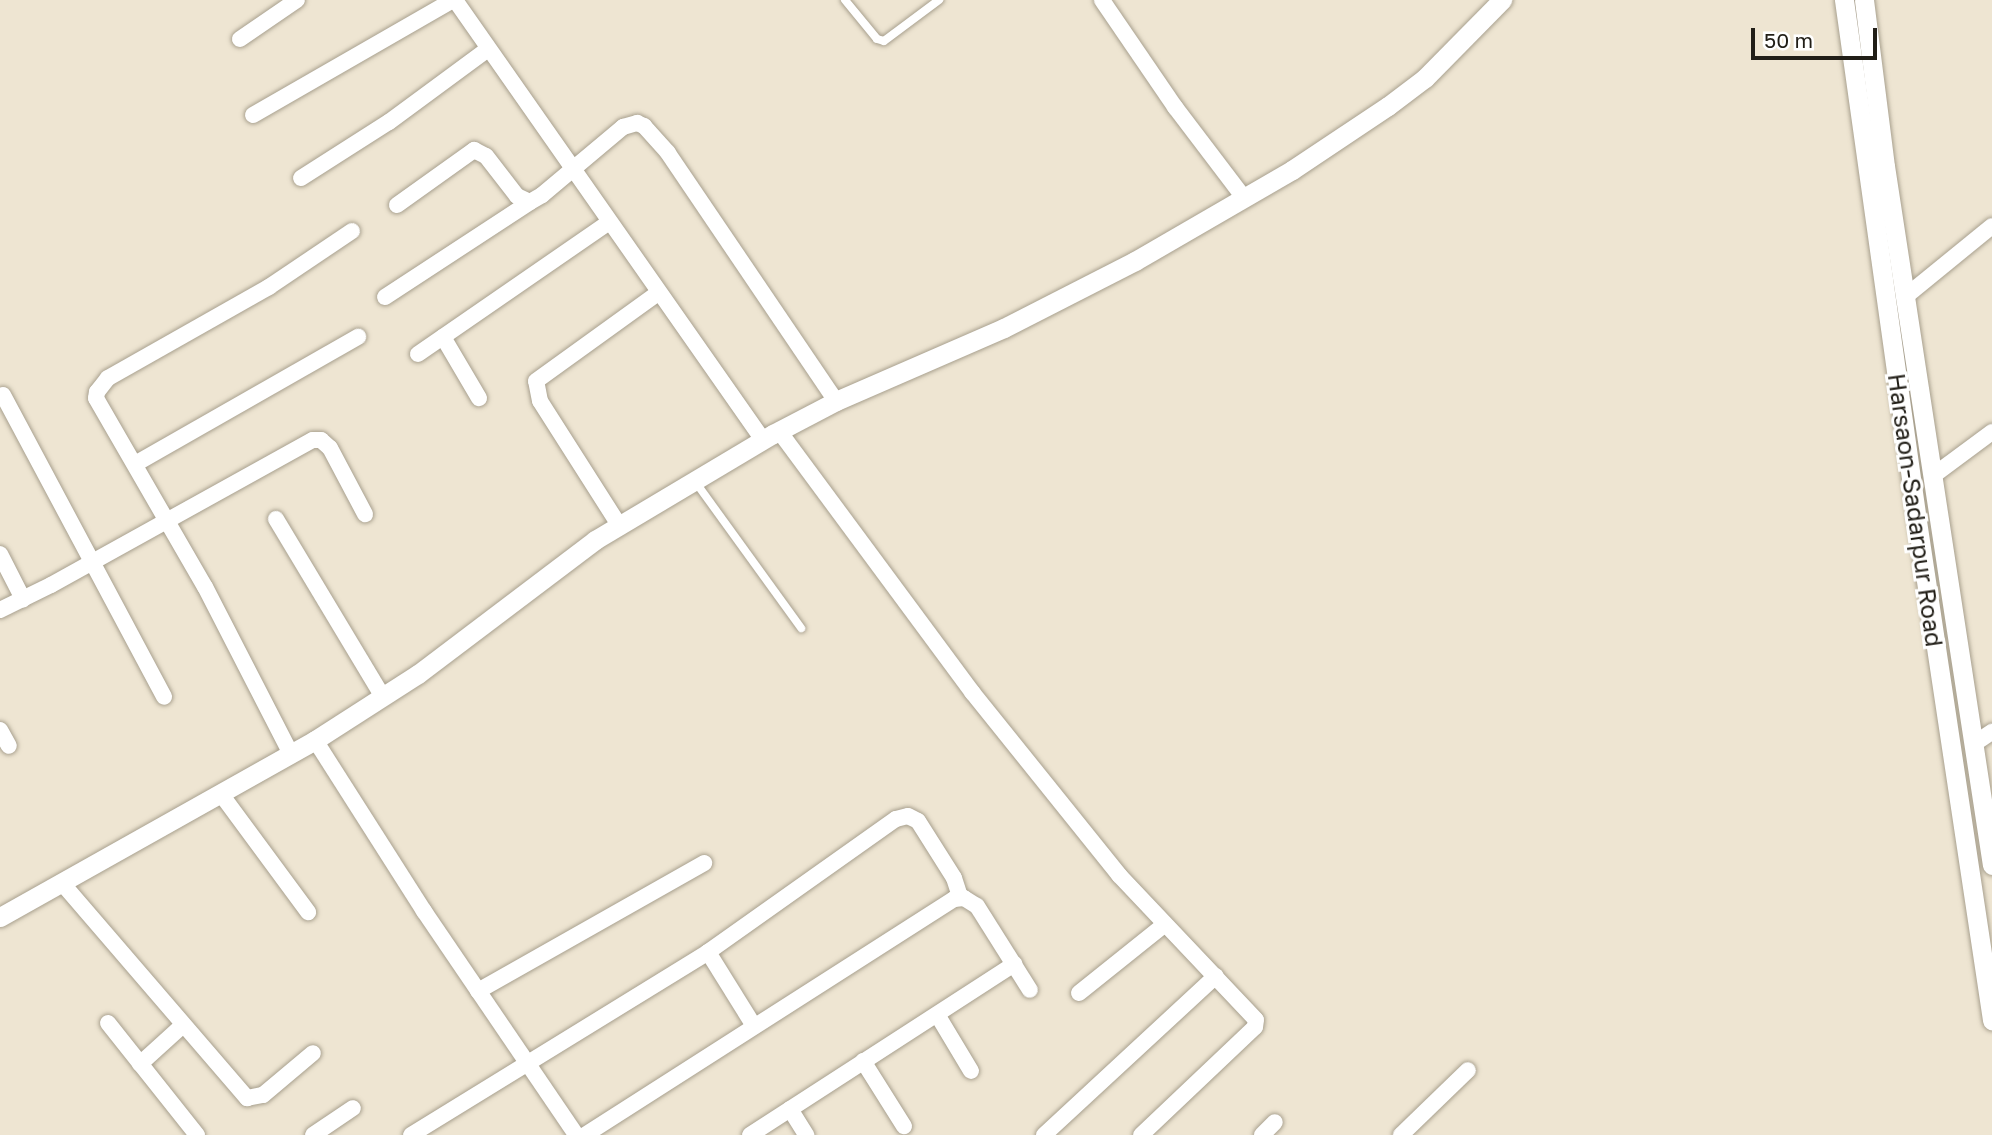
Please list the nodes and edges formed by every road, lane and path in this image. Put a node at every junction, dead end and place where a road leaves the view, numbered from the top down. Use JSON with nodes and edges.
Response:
{"nodes":[{"id":1,"x":296,"y":0,"type":"edge"},
{"id":2,"x":454,"y":0,"type":"edge"},
{"id":3,"x":845,"y":0,"type":"edge"},
{"id":4,"x":939,"y":0,"type":"edge"},
{"id":5,"x":1102,"y":0,"type":"edge"},
{"id":6,"x":1502,"y":0,"type":"edge"},
{"id":7,"x":1844,"y":0,"type":"edge"},
{"id":8,"x":1864,"y":0,"type":"edge"},
{"id":9,"x":240,"y":39,"type":"dead end"},
{"id":10,"x":488,"y":49,"type":"junction"},
{"id":11,"x":253,"y":116,"type":"dead end"},
{"id":12,"x":571,"y":169,"type":"junction"},
{"id":13,"x":301,"y":178,"type":"dead end"},
{"id":14,"x":1244,"y":198,"type":"junction"},
{"id":15,"x":530,"y":202,"type":"junction"},
{"id":16,"x":397,"y":205,"type":"dead end"},
{"id":17,"x":609,"y":222,"type":"junction"},
{"id":18,"x":1992,"y":226,"type":"edge"},
{"id":19,"x":352,"y":231,"type":"dead end"},
{"id":20,"x":658,"y":293,"type":"junction"},
{"id":21,"x":1905,"y":296,"type":"junction"},
{"id":22,"x":385,"y":297,"type":"dead end"},
{"id":23,"x":358,"y":337,"type":"dead end"},
{"id":24,"x":443,"y":337,"type":"junction"},
{"id":25,"x":418,"y":354,"type":"dead end"},
{"id":26,"x":2,"y":396,"type":"dead end"},
{"id":27,"x":479,"y":398,"type":"dead end"},
{"id":28,"x":836,"y":401,"type":"junction"},
{"id":29,"x":771,"y":435,"type":"junction"},
{"id":30,"x":1990,"y":439,"type":"edge"},
{"id":31,"x":135,"y":464,"type":"junction"},
{"id":32,"x":1934,"y":475,"type":"junction"},
{"id":33,"x":694,"y":480,"type":"junction"},
{"id":34,"x":365,"y":514,"type":"dead end"},
{"id":35,"x":276,"y":519,"type":"dead end"},
{"id":36,"x":166,"y":520,"type":"junction"},
{"id":37,"x":619,"y":525,"type":"junction"},
{"id":38,"x":0,"y":554,"type":"edge"},
{"id":39,"x":92,"y":563,"type":"junction"},
{"id":40,"x":23,"y":599,"type":"junction"},
{"id":41,"x":0,"y":610,"type":"edge"},
{"id":42,"x":801,"y":628,"type":"dead end"},
{"id":43,"x":164,"y":697,"type":"dead end"},
{"id":44,"x":383,"y":697,"type":"junction"},
{"id":45,"x":0,"y":730,"type":"edge"},
{"id":46,"x":1992,"y":732,"type":"edge"},
{"id":47,"x":315,"y":740,"type":"junction"},
{"id":48,"x":1975,"y":744,"type":"junction"},
{"id":49,"x":9,"y":746,"type":"dead end"},
{"id":50,"x":291,"y":754,"type":"junction"},
{"id":51,"x":221,"y":794,"type":"junction"},
{"id":52,"x":1992,"y":859,"type":"edge"},
{"id":53,"x":704,"y":863,"type":"dead end"},
{"id":54,"x":1992,"y":865,"type":"edge"},
{"id":55,"x":62,"y":883,"type":"junction"},
{"id":56,"x":960,"y":897,"type":"junction"},
{"id":57,"x":308,"y":912,"type":"dead end"},
{"id":58,"x":0,"y":917,"type":"edge"},
{"id":59,"x":1165,"y":924,"type":"junction"},
{"id":60,"x":708,"y":952,"type":"junction"},
{"id":61,"x":1014,"y":964,"type":"junction"},
{"id":62,"x":1216,"y":976,"type":"junction"},
{"id":63,"x":1030,"y":990,"type":"dead end"},
{"id":64,"x":478,"y":991,"type":"junction"},
{"id":65,"x":1079,"y":993,"type":"dead end"},
{"id":66,"x":938,"y":1016,"type":"junction"},
{"id":67,"x":1992,"y":1020,"type":"edge"},
{"id":68,"x":108,"y":1023,"type":"dead end"},
{"id":69,"x":183,"y":1025,"type":"junction"},
{"id":70,"x":754,"y":1026,"type":"junction"},
{"id":71,"x":313,"y":1053,"type":"dead end"},
{"id":72,"x":863,"y":1061,"type":"junction"},
{"id":73,"x":140,"y":1064,"type":"junction"},
{"id":74,"x":529,"y":1065,"type":"junction"},
{"id":75,"x":1468,"y":1070,"type":"dead end"},
{"id":76,"x":971,"y":1071,"type":"dead end"},
{"id":77,"x":353,"y":1108,"type":"dead end"},
{"id":78,"x":790,"y":1109,"type":"junction"},
{"id":79,"x":1275,"y":1122,"type":"dead end"},
{"id":80,"x":904,"y":1126,"type":"dead end"},
{"id":81,"x":197,"y":1135,"type":"edge"},
{"id":82,"x":313,"y":1135,"type":"edge"},
{"id":83,"x":411,"y":1135,"type":"edge"},
{"id":84,"x":576,"y":1135,"type":"edge"},
{"id":85,"x":585,"y":1135,"type":"edge"},
{"id":86,"x":750,"y":1135,"type":"edge"},
{"id":87,"x":806,"y":1135,"type":"edge"},
{"id":88,"x":1044,"y":1135,"type":"edge"},
{"id":89,"x":1140,"y":1135,"type":"edge"},
{"id":90,"x":1262,"y":1135,"type":"edge"},
{"id":91,"x":1401,"y":1135,"type":"edge"}],
"edges":[{"from":1,"to":9,"type":"street"},
{"from":2,"to":10,"type":"street"},
{"from":2,"to":11,"type":"street"},
{"from":3,"to":4,"type":"lane"},
{"from":5,"to":14,"type":"street"},
{"from":6,"to":14,"type":"street"},
{"from":7,"to":67,"type":"street","name":"Harsaon-Sadarpur Road"},
{"from":8,"to":21,"type":"street","name":"Harsaon-Sadarpur Road"},
{"from":10,"to":12,"type":"street"},
{"from":10,"to":13,"type":"street"},
{"from":12,"to":15,"type":"street"},
{"from":12,"to":17,"type":"street"},
{"from":12,"to":28,"type":"street"},
{"from":14,"to":28,"type":"street"},
{"from":15,"to":16,"type":"street"},
{"from":15,"to":22,"type":"street"},
{"from":17,"to":20,"type":"street"},
{"from":17,"to":24,"type":"street"},
{"from":18,"to":21,"type":"street"},
{"from":19,"to":31,"type":"street"},
{"from":20,"to":29,"type":"street"},
{"from":20,"to":37,"type":"street"},
{"from":21,"to":32,"type":"street","name":"Harsaon-Sadarpur Road"},
{"from":23,"to":31,"type":"street"},
{"from":24,"to":25,"type":"street"},
{"from":24,"to":27,"type":"street"},
{"from":26,"to":39,"type":"street"},
{"from":28,"to":29,"type":"street"},
{"from":29,"to":33,"type":"street"},
{"from":29,"to":59,"type":"street"},
{"from":30,"to":32,"type":"street"},
{"from":31,"to":36,"type":"street"},
{"from":32,"to":48,"type":"street","name":"Harsaon-Sadarpur Road"},
{"from":33,"to":37,"type":"street"},
{"from":33,"to":42,"type":"lane"},
{"from":34,"to":36,"type":"street"},
{"from":35,"to":44,"type":"street"},
{"from":36,"to":39,"type":"street"},
{"from":36,"to":50,"type":"street"},
{"from":37,"to":44,"type":"street"},
{"from":38,"to":40,"type":"street"},
{"from":39,"to":40,"type":"street"},
{"from":39,"to":43,"type":"street"},
{"from":40,"to":41,"type":"street"},
{"from":44,"to":47,"type":"street"},
{"from":45,"to":49,"type":"street"},
{"from":46,"to":48,"type":"street"},
{"from":47,"to":50,"type":"street"},
{"from":47,"to":64,"type":"street"},
{"from":48,"to":52,"type":"street","name":"Harsaon-Sadarpur Road"},
{"from":50,"to":51,"type":"street"},
{"from":51,"to":55,"type":"street"},
{"from":51,"to":57,"type":"street"},
{"from":52,"to":54,"type":"street","name":"Harsaon-Sadarpur Road"},
{"from":53,"to":64,"type":"street"},
{"from":55,"to":58,"type":"street"},
{"from":55,"to":69,"type":"street"},
{"from":56,"to":60,"type":"street"},
{"from":56,"to":61,"type":"street"},
{"from":56,"to":70,"type":"street"},
{"from":59,"to":62,"type":"street"},
{"from":59,"to":65,"type":"street"},
{"from":60,"to":70,"type":"street"},
{"from":60,"to":74,"type":"street"},
{"from":61,"to":63,"type":"street"},
{"from":61,"to":66,"type":"street"},
{"from":62,"to":88,"type":"street"},
{"from":62,"to":89,"type":"street"},
{"from":64,"to":74,"type":"street"},
{"from":66,"to":72,"type":"street"},
{"from":66,"to":76,"type":"street"},
{"from":68,"to":73,"type":"street"},
{"from":69,"to":71,"type":"street"},
{"from":69,"to":73,"type":"street"},
{"from":70,"to":85,"type":"street"},
{"from":72,"to":78,"type":"street"},
{"from":72,"to":80,"type":"street"},
{"from":73,"to":81,"type":"street"},
{"from":74,"to":83,"type":"street"},
{"from":74,"to":84,"type":"street"},
{"from":75,"to":91,"type":"street"},
{"from":77,"to":82,"type":"street"},
{"from":78,"to":86,"type":"street"},
{"from":78,"to":87,"type":"street"},
{"from":79,"to":90,"type":"street"}]}
